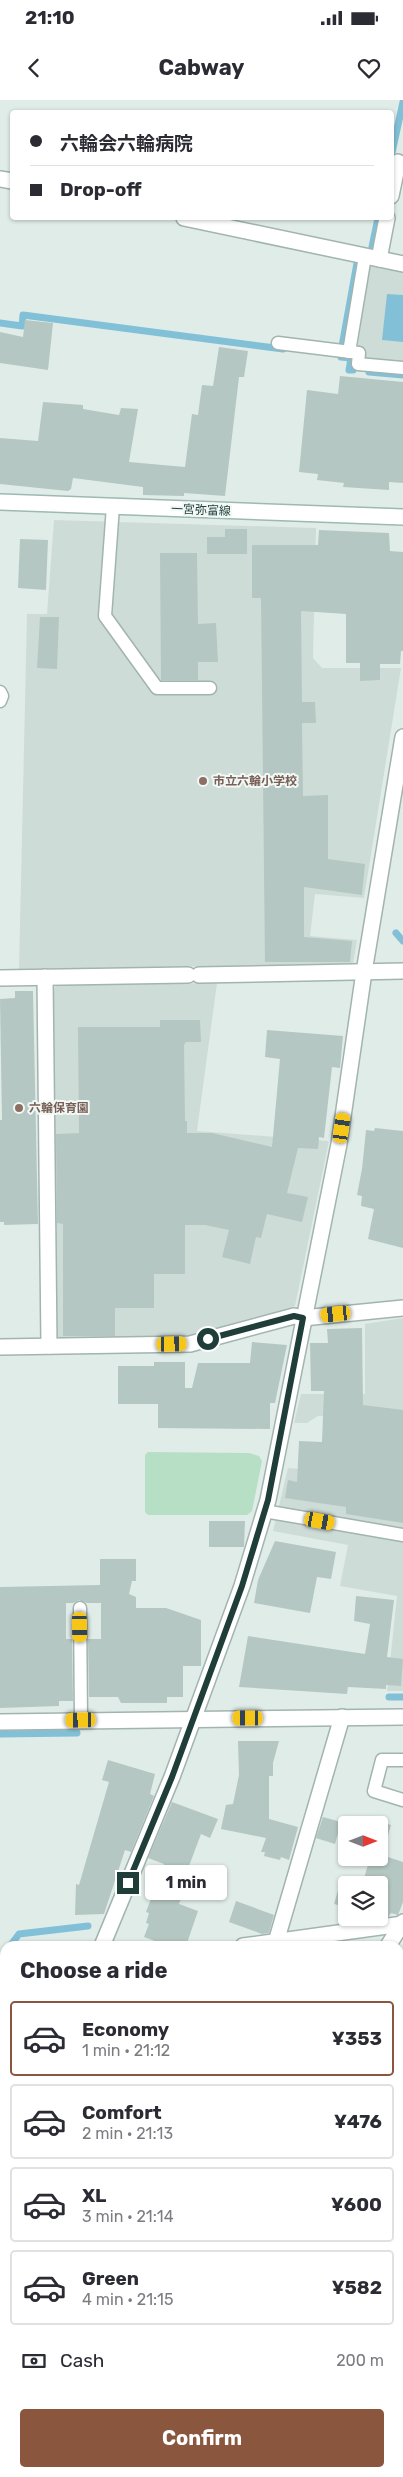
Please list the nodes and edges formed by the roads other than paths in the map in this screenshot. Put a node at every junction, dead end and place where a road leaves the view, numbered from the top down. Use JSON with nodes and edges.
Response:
{"nodes":[{"id":1,"x":398,"y":162,"type":"dead end"},
{"id":2,"x":394,"y":181,"type":"edge"},
{"id":3,"x":194,"y":220,"type":"edge"},
{"id":4,"x":386,"y":220,"type":"edge"},
{"id":5,"x":372,"y":257,"type":"junction"},
{"id":6,"x":403,"y":264,"type":"edge"},
{"id":7,"x":278,"y":343,"type":"dead end"},
{"id":8,"x":350,"y":352,"type":"junction"},
{"id":9,"x":403,"y":368,"type":"edge"},
{"id":10,"x":0,"y":502,"type":"edge"},
{"id":11,"x":113,"y":506,"type":"junction"},
{"id":12,"x":403,"y":517,"type":"edge"},
{"id":13,"x":210,"y":688,"type":"dead end"},
{"id":14,"x":0,"y":692,"type":"edge"},
{"id":15,"x":0,"y":701,"type":"edge"},
{"id":16,"x":403,"y":737,"type":"edge"},
{"id":17,"x":403,"y":971,"type":"edge"},
{"id":18,"x":364,"y":972,"type":"junction"},
{"id":19,"x":0,"y":978,"type":"edge"},
{"id":20,"x":45,"y":978,"type":"junction"},
{"id":21,"x":403,"y":1308,"type":"edge"},
{"id":22,"x":303,"y":1318,"type":"junction"},
{"id":23,"x":49,"y":1346,"type":"junction"},
{"id":24,"x":0,"y":1347,"type":"edge"},
{"id":25,"x":264,"y":1511,"type":"junction"},
{"id":26,"x":403,"y":1536,"type":"edge"},
{"id":27,"x":80,"y":1608,"type":"dead end"},
{"id":28,"x":342,"y":1717,"type":"junction"},
{"id":29,"x":403,"y":1717,"type":"edge"},
{"id":30,"x":192,"y":1718,"type":"junction"},
{"id":31,"x":81,"y":1720,"type":"junction"},
{"id":32,"x":0,"y":1722,"type":"edge"},
{"id":33,"x":403,"y":1760,"type":"edge"},
{"id":34,"x":403,"y":1800,"type":"edge"},
{"id":35,"x":403,"y":1923,"type":"edge"},
{"id":36,"x":104,"y":1941,"type":"edge"},
{"id":37,"x":276,"y":1941,"type":"edge"},
{"id":38,"x":283,"y":1941,"type":"edge"},
{"id":39,"x":391,"y":1941,"type":"edge"}],
"edges":[{"from":1,"to":2,"type":"street"},
{"from":3,"to":5,"type":"street"},
{"from":4,"to":5,"type":"street"},
{"from":5,"to":6,"type":"street"},
{"from":5,"to":8,"type":"lane"},
{"from":7,"to":8,"type":"lane"},
{"from":8,"to":9,"type":"lane"},
{"from":10,"to":11,"type":"street","name":"一宮弥富線"},
{"from":11,"to":12,"type":"street","name":"一宮弥富線"},
{"from":11,"to":13,"type":"lane"},
{"from":14,"to":15,"type":"lane"},
{"from":16,"to":18,"type":"street"},
{"from":17,"to":18,"type":"street"},
{"from":18,"to":20,"type":"street"},
{"from":18,"to":22,"type":"street"},
{"from":19,"to":20,"type":"street"},
{"from":20,"to":23,"type":"street"},
{"from":21,"to":22,"type":"street"},
{"from":22,"to":23,"type":"street"},
{"from":22,"to":25,"type":"street"},
{"from":23,"to":24,"type":"street"},
{"from":25,"to":26,"type":"lane"},
{"from":25,"to":30,"type":"street"},
{"from":27,"to":31,"type":"lane"},
{"from":28,"to":29,"type":"street"},
{"from":28,"to":30,"type":"street"},
{"from":28,"to":37,"type":"street"},
{"from":30,"to":31,"type":"street"},
{"from":30,"to":36,"type":"street"},
{"from":31,"to":32,"type":"street"},
{"from":33,"to":34,"type":"lane"},
{"from":35,"to":38,"type":"street"},
{"from":35,"to":39,"type":"street"}]}
